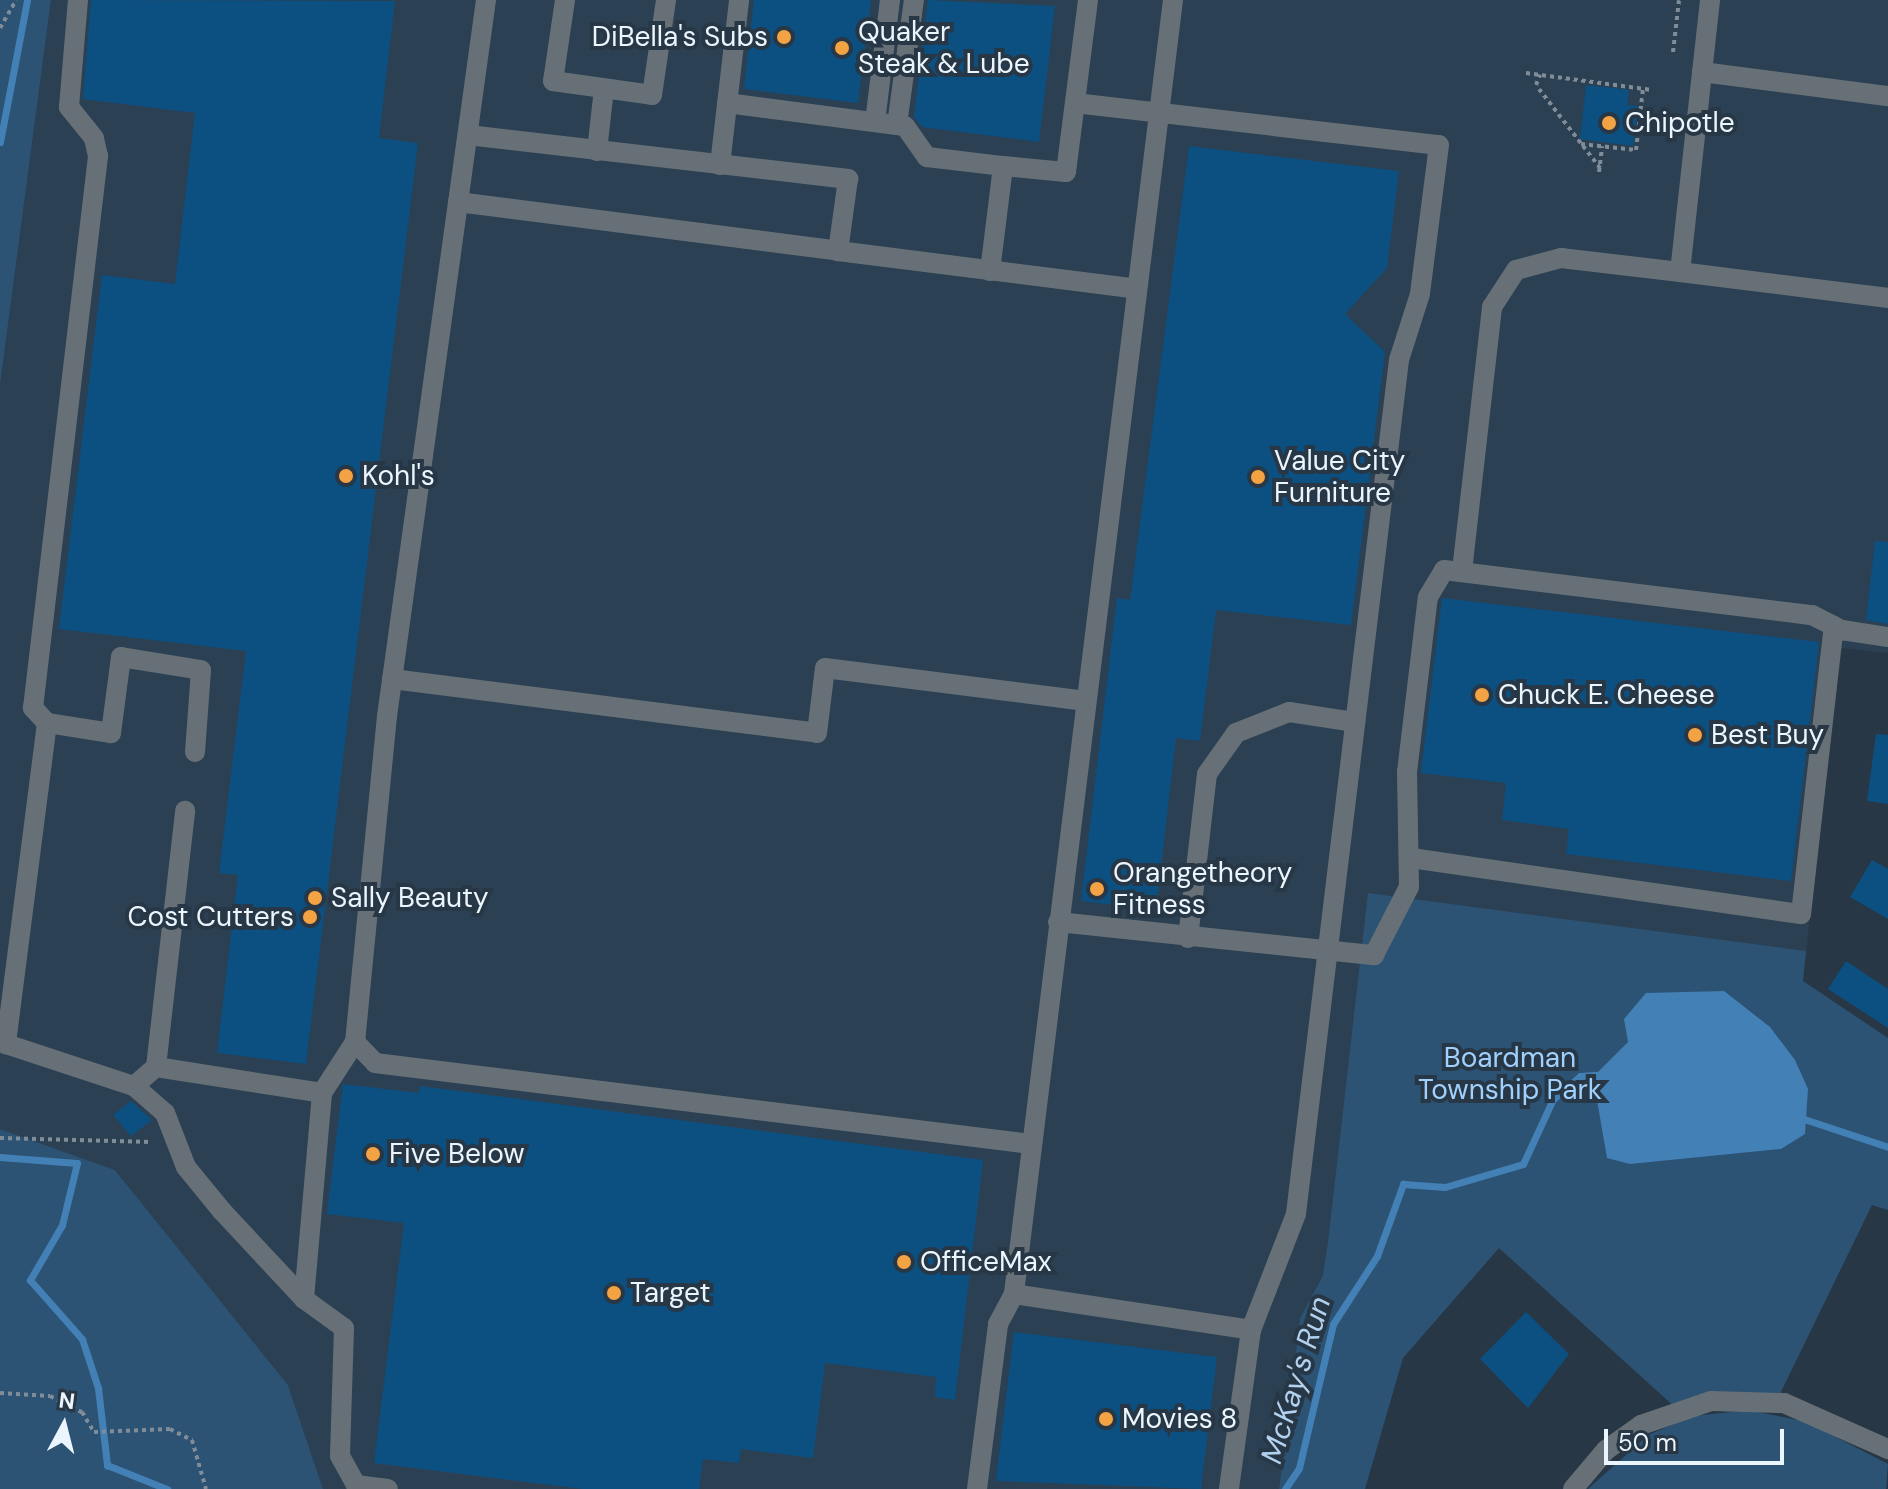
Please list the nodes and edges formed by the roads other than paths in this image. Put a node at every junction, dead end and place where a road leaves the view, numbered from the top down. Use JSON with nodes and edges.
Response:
{"nodes":[{"id":1,"x":78,"y":0,"type":"edge"},
{"id":2,"x":486,"y":0,"type":"edge"},
{"id":3,"x":565,"y":0,"type":"edge"},
{"id":4,"x":666,"y":0,"type":"edge"},
{"id":5,"x":739,"y":0,"type":"edge"},
{"id":6,"x":890,"y":0,"type":"edge"},
{"id":7,"x":914,"y":0,"type":"edge"},
{"id":8,"x":1088,"y":0,"type":"edge"},
{"id":9,"x":1173,"y":0,"type":"edge"},
{"id":10,"x":1710,"y":0,"type":"edge"},
{"id":11,"x":1702,"y":72,"type":"junction"},
{"id":12,"x":604,"y":89,"type":"junction"},
{"id":13,"x":1888,"y":96,"type":"edge"},
{"id":14,"x":727,"y":103,"type":"junction"},
{"id":15,"x":1075,"y":103,"type":"junction"},
{"id":16,"x":1159,"y":113,"type":"junction"},
{"id":17,"x":875,"y":122,"type":"junction"},
{"id":18,"x":897,"y":125,"type":"junction"},
{"id":19,"x":468,"y":135,"type":"junction"},
{"id":20,"x":597,"y":151,"type":"junction"},
{"id":21,"x":720,"y":165,"type":"junction"},
{"id":22,"x":1003,"y":166,"type":"junction"},
{"id":23,"x":458,"y":202,"type":"junction"},
{"id":24,"x":838,"y":251,"type":"junction"},
{"id":25,"x":990,"y":271,"type":"junction"},
{"id":26,"x":1680,"y":272,"type":"junction"},
{"id":27,"x":1137,"y":289,"type":"junction"},
{"id":28,"x":1888,"y":298,"type":"edge"},
{"id":29,"x":1462,"y":571,"type":"junction"},
{"id":30,"x":1834,"y":626,"type":"junction"},
{"id":31,"x":1888,"y":637,"type":"edge"},
{"id":32,"x":392,"y":679,"type":"junction"},
{"id":33,"x":1086,"y":701,"type":"junction"},
{"id":34,"x":1355,"y":722,"type":"junction"},
{"id":35,"x":47,"y":723,"type":"junction"},
{"id":36,"x":195,"y":752,"type":"dead end"},
{"id":37,"x":185,"y":811,"type":"dead end"},
{"id":38,"x":1411,"y":858,"type":"junction"},
{"id":39,"x":1058,"y":922,"type":"junction"},
{"id":40,"x":1188,"y":938,"type":"junction"},
{"id":41,"x":1328,"y":955,"type":"junction"},
{"id":42,"x":355,"y":1042,"type":"junction"},
{"id":43,"x":156,"y":1067,"type":"junction"},
{"id":44,"x":134,"y":1086,"type":"junction"},
{"id":45,"x":322,"y":1093,"type":"junction"},
{"id":46,"x":1031,"y":1144,"type":"junction"},
{"id":47,"x":1014,"y":1294,"type":"junction"},
{"id":48,"x":304,"y":1299,"type":"junction"},
{"id":49,"x":1251,"y":1330,"type":"junction"},
{"id":50,"x":1888,"y":1449,"type":"edge"},
{"id":51,"x":388,"y":1489,"type":"edge"},
{"id":52,"x":977,"y":1489,"type":"edge"},
{"id":53,"x":1229,"y":1489,"type":"edge"},
{"id":54,"x":1573,"y":1489,"type":"edge"}],
"edges":[{"from":1,"to":35,"type":"street"},
{"from":2,"to":19,"type":"street"},
{"from":3,"to":12,"type":"street"},
{"from":4,"to":12,"type":"street"},
{"from":5,"to":14,"type":"street"},
{"from":6,"to":17,"type":"street"},
{"from":7,"to":18,"type":"street"},
{"from":8,"to":15,"type":"street"},
{"from":9,"to":16,"type":"street"},
{"from":10,"to":11,"type":"street"},
{"from":11,"to":13,"type":"street"},
{"from":11,"to":26,"type":"street"},
{"from":12,"to":20,"type":"street"},
{"from":14,"to":17,"type":"street"},
{"from":14,"to":21,"type":"street"},
{"from":15,"to":16,"type":"street"},
{"from":15,"to":22,"type":"street"},
{"from":16,"to":27,"type":"street"},
{"from":16,"to":34,"type":"street"},
{"from":17,"to":18,"type":"street"},
{"from":18,"to":22,"type":"street"},
{"from":19,"to":20,"type":"street"},
{"from":19,"to":23,"type":"street"},
{"from":20,"to":21,"type":"street"},
{"from":21,"to":24,"type":"street"},
{"from":22,"to":25,"type":"street"},
{"from":23,"to":24,"type":"street"},
{"from":23,"to":32,"type":"street"},
{"from":24,"to":25,"type":"street"},
{"from":25,"to":27,"type":"street"},
{"from":26,"to":28,"type":"street"},
{"from":26,"to":29,"type":"street"},
{"from":27,"to":33,"type":"street"},
{"from":29,"to":30,"type":"street"},
{"from":29,"to":38,"type":"street"},
{"from":30,"to":31,"type":"street"},
{"from":30,"to":38,"type":"street"},
{"from":32,"to":33,"type":"street"},
{"from":32,"to":42,"type":"street"},
{"from":33,"to":39,"type":"street"},
{"from":34,"to":40,"type":"street"},
{"from":34,"to":41,"type":"street"},
{"from":35,"to":36,"type":"street"},
{"from":35,"to":44,"type":"street"},
{"from":37,"to":43,"type":"street"},
{"from":38,"to":41,"type":"street"},
{"from":39,"to":40,"type":"street"},
{"from":39,"to":46,"type":"street"},
{"from":40,"to":41,"type":"street"},
{"from":41,"to":49,"type":"street"},
{"from":42,"to":45,"type":"street"},
{"from":42,"to":46,"type":"street"},
{"from":43,"to":44,"type":"street"},
{"from":43,"to":45,"type":"street"},
{"from":44,"to":48,"type":"street"},
{"from":45,"to":48,"type":"street"},
{"from":46,"to":47,"type":"street"},
{"from":47,"to":49,"type":"street"},
{"from":47,"to":52,"type":"street"},
{"from":48,"to":51,"type":"street"},
{"from":49,"to":53,"type":"street"},
{"from":50,"to":54,"type":"street"}]}
